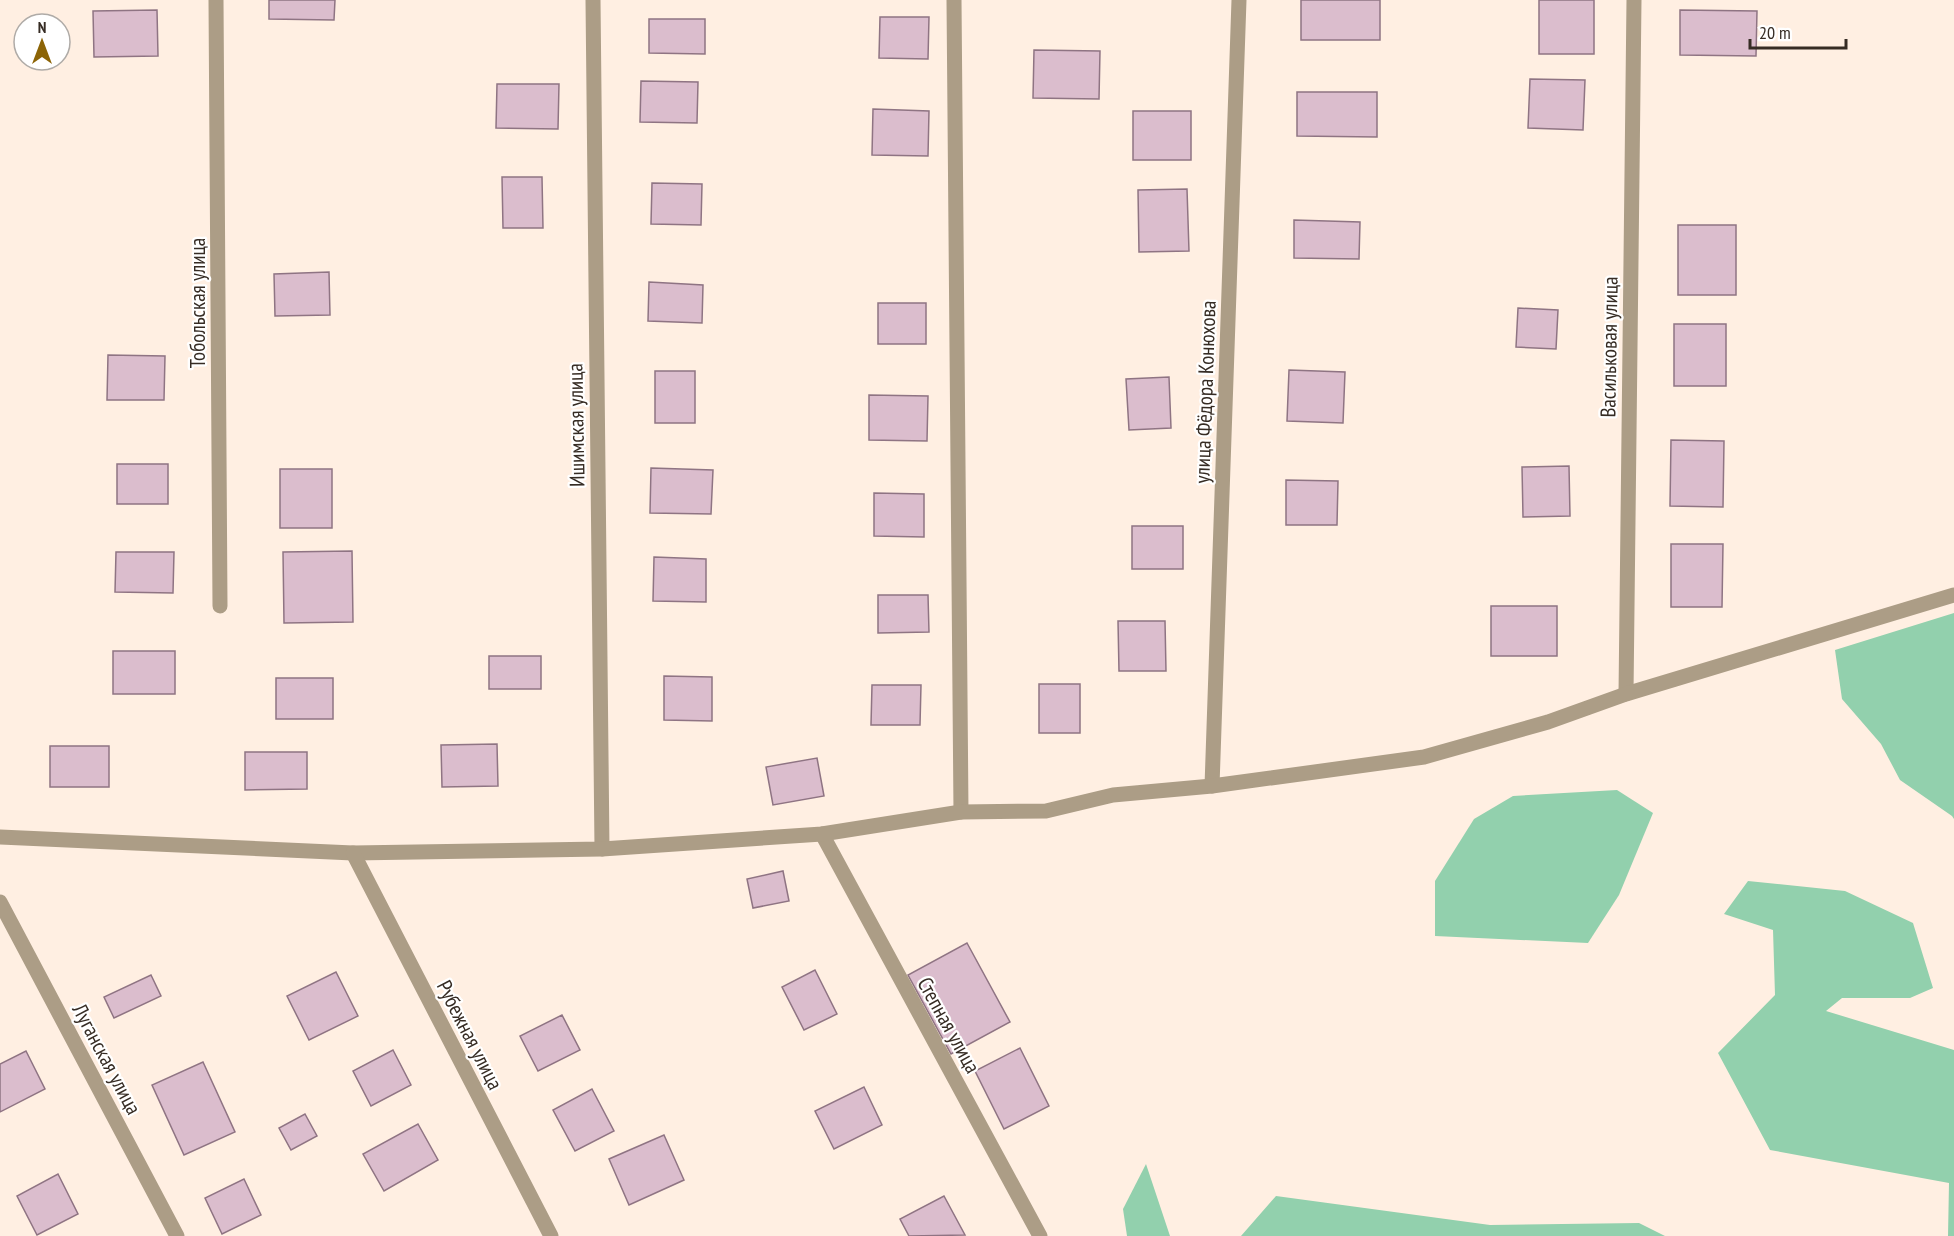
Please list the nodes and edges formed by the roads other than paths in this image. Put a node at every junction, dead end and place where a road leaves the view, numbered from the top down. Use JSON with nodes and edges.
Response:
{"nodes":[{"id":1,"x":216,"y":0,"type":"edge"},
{"id":2,"x":593,"y":0,"type":"edge"},
{"id":3,"x":954,"y":0,"type":"edge"},
{"id":4,"x":1239,"y":0,"type":"edge"},
{"id":5,"x":1634,"y":0,"type":"edge"},
{"id":6,"x":1954,"y":595,"type":"edge"},
{"id":7,"x":220,"y":606,"type":"dead end"},
{"id":8,"x":1626,"y":694,"type":"junction"},
{"id":9,"x":1212,"y":786,"type":"junction"},
{"id":10,"x":961,"y":812,"type":"junction"},
{"id":11,"x":822,"y":834,"type":"junction"},
{"id":12,"x":0,"y":837,"type":"edge"},
{"id":13,"x":602,"y":849,"type":"junction"},
{"id":14,"x":352,"y":853,"type":"junction"},
{"id":15,"x":0,"y":902,"type":"edge"},
{"id":16,"x":177,"y":1236,"type":"edge"},
{"id":17,"x":551,"y":1236,"type":"edge"},
{"id":18,"x":1040,"y":1236,"type":"edge"}],
"edges":[{"from":1,"to":7,"type":"street","name":"Тобольская улица"},
{"from":2,"to":13,"type":"street","name":"Ишимская улица"},
{"from":3,"to":10,"type":"street"},
{"from":4,"to":9,"type":"street","name":"улица Фёдора Конюхова"},
{"from":5,"to":8,"type":"street","name":"Васильковая улица"},
{"from":6,"to":8,"type":"street"},
{"from":8,"to":9,"type":"street"},
{"from":9,"to":10,"type":"street"},
{"from":10,"to":11,"type":"street"},
{"from":11,"to":13,"type":"street"},
{"from":11,"to":18,"type":"street","name":"Степная улица"},
{"from":12,"to":14,"type":"street"},
{"from":13,"to":14,"type":"street"},
{"from":14,"to":17,"type":"street","name":"Рубежная улица"},
{"from":15,"to":16,"type":"street","name":"Луганская улица"}]}
